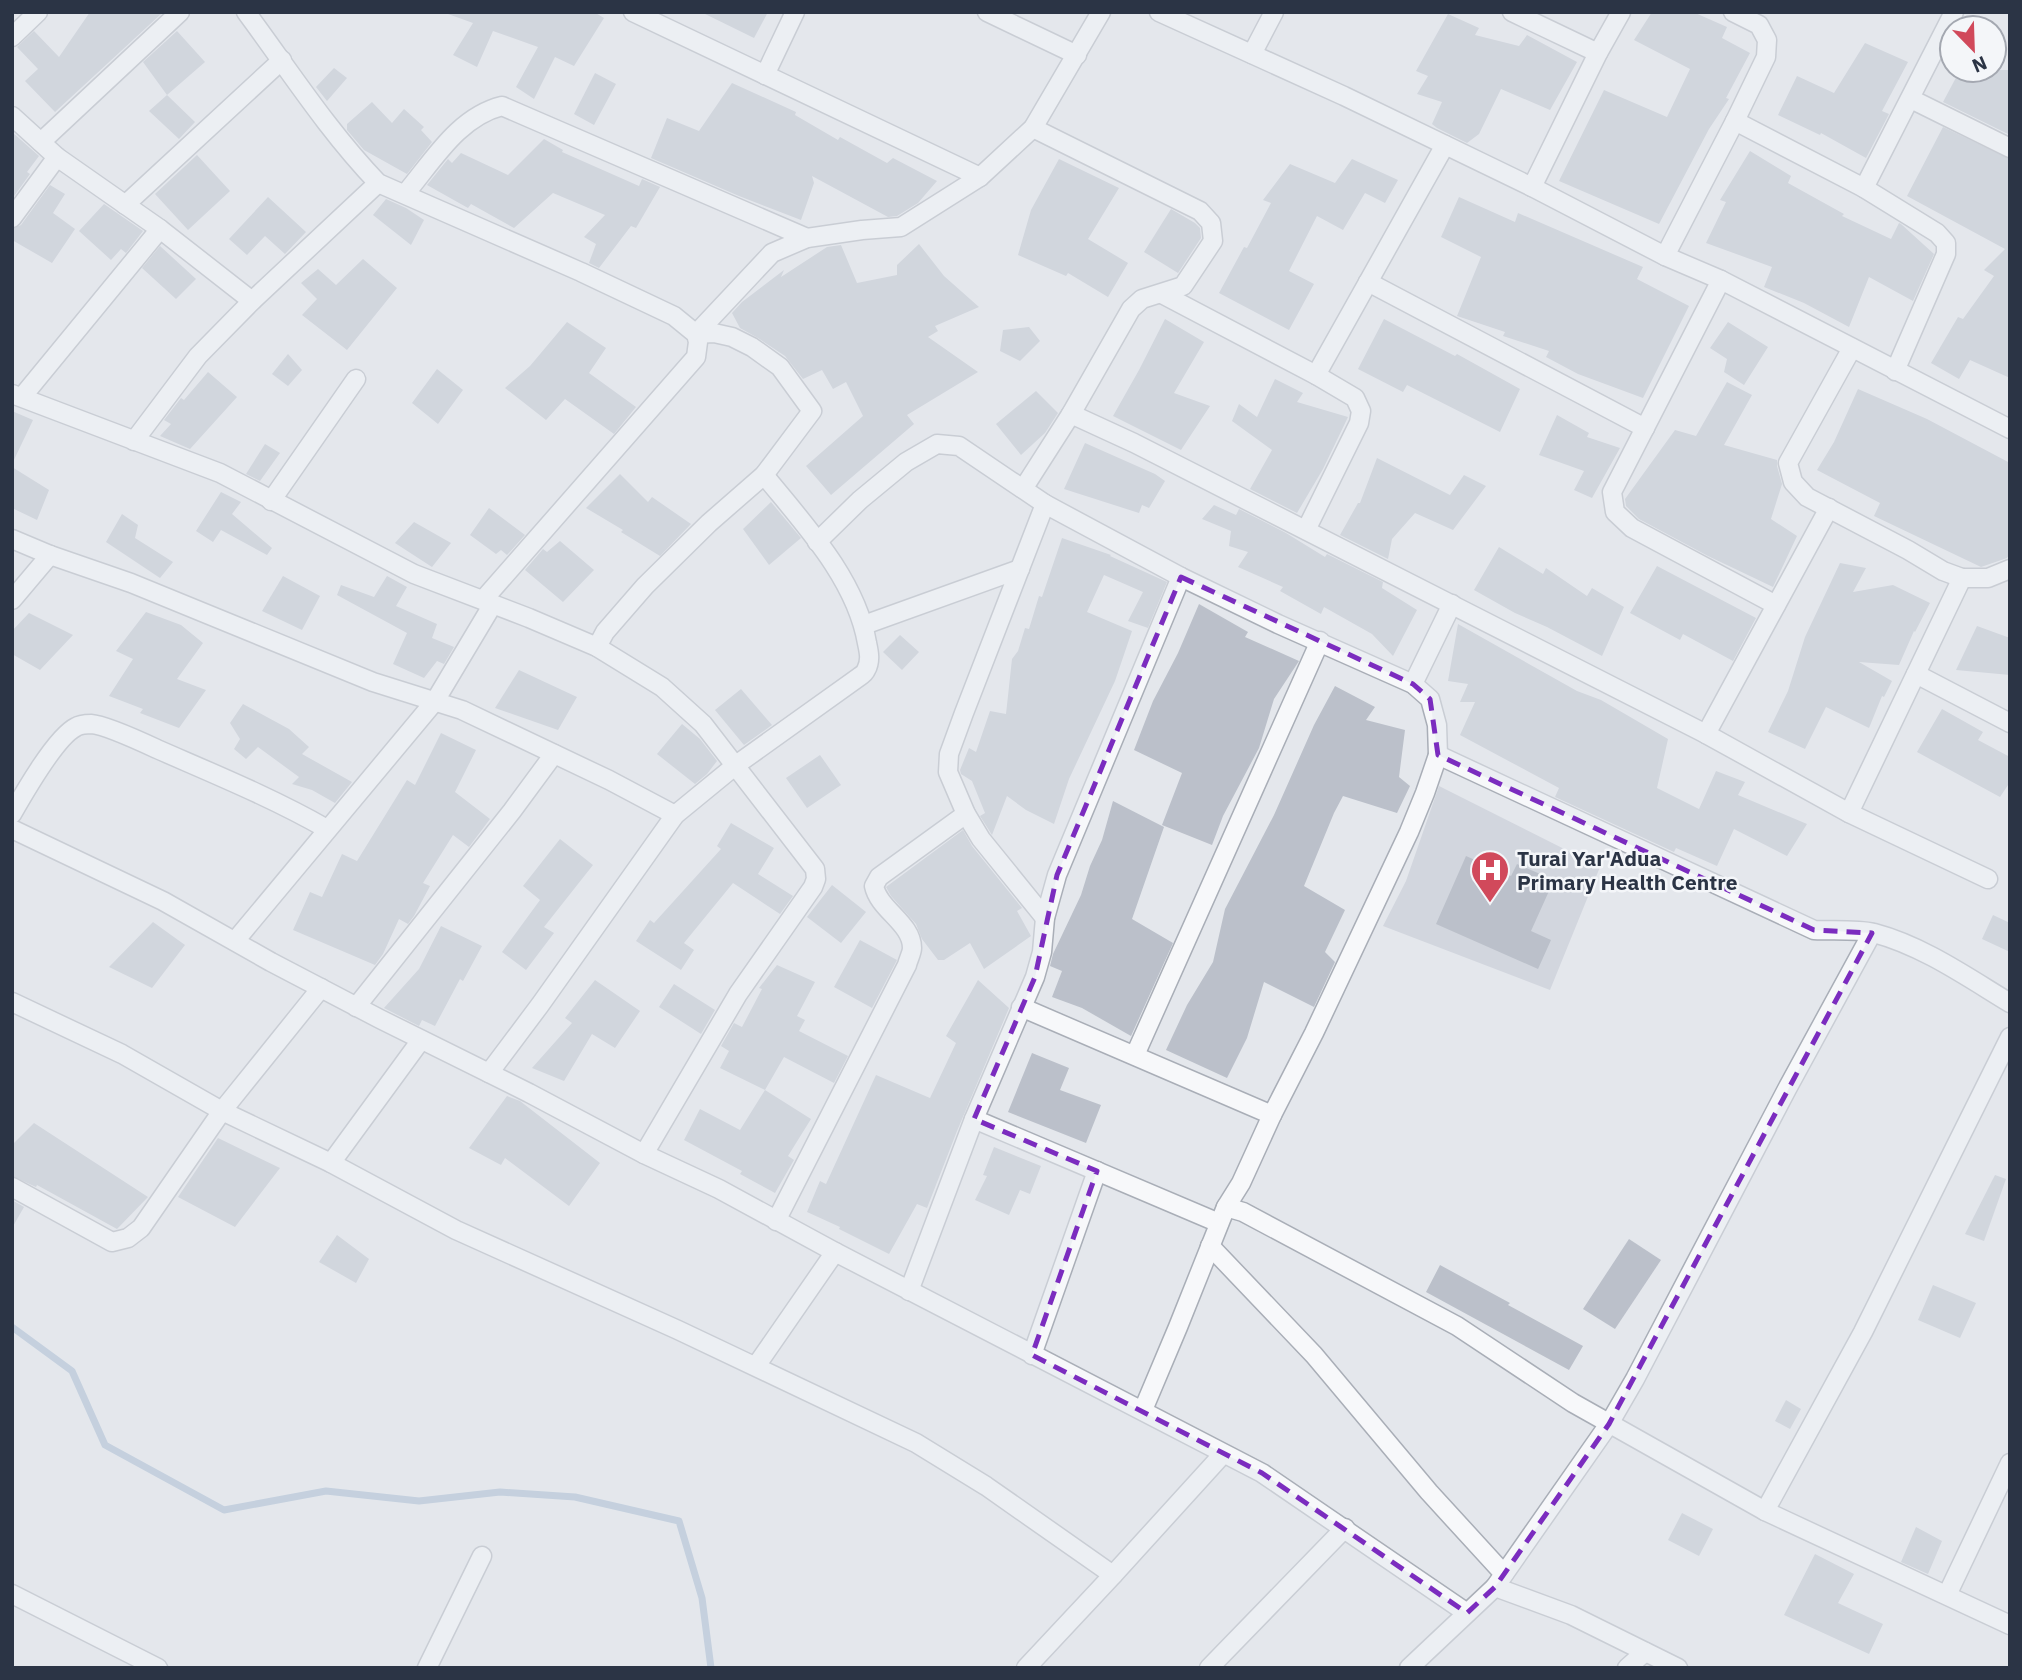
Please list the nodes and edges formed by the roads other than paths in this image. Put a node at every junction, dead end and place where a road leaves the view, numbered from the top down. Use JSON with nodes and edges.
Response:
{"nodes":[{"id":1,"x":38,"y":12,"type":"edge"},
{"id":2,"x":180,"y":12,"type":"edge"},
{"id":3,"x":246,"y":12,"type":"edge"},
{"id":4,"x":633,"y":12,"type":"edge"},
{"id":5,"x":795,"y":12,"type":"edge"},
{"id":6,"x":987,"y":12,"type":"edge"},
{"id":7,"x":1101,"y":12,"type":"edge"},
{"id":8,"x":1159,"y":12,"type":"edge"},
{"id":9,"x":1274,"y":12,"type":"edge"},
{"id":10,"x":1621,"y":12,"type":"edge"},
{"id":11,"x":1733,"y":12,"type":"edge"},
{"id":12,"x":1954,"y":12,"type":"edge"},
{"id":13,"x":1524,"y":15,"type":"edge"},
{"id":14,"x":12,"y":37,"type":"edge"},
{"id":15,"x":1598,"y":52,"type":"junction"},
{"id":16,"x":1252,"y":54,"type":"junction"},
{"id":17,"x":1077,"y":55,"type":"junction"},
{"id":18,"x":282,"y":60,"type":"junction"},
{"id":19,"x":765,"y":75,"type":"junction"},
{"id":20,"x":1911,"y":99,"type":"junction"},
{"id":21,"x":12,"y":116,"type":"edge"},
{"id":22,"x":1735,"y":121,"type":"junction"},
{"id":23,"x":1033,"y":128,"type":"junction"},
{"id":24,"x":41,"y":142,"type":"junction"},
{"id":25,"x":1446,"y":145,"type":"junction"},
{"id":26,"x":2010,"y":148,"type":"edge"},
{"id":27,"x":57,"y":157,"type":"junction"},
{"id":28,"x":980,"y":177,"type":"junction"},
{"id":29,"x":378,"y":183,"type":"junction"},
{"id":30,"x":1532,"y":187,"type":"junction"},
{"id":31,"x":1864,"y":188,"type":"junction"},
{"id":32,"x":405,"y":194,"type":"junction"},
{"id":33,"x":125,"y":205,"type":"junction"},
{"id":34,"x":12,"y":218,"type":"edge"},
{"id":35,"x":160,"y":229,"type":"junction"},
{"id":36,"x":807,"y":239,"type":"junction"},
{"id":37,"x":1665,"y":256,"type":"junction"},
{"id":38,"x":1721,"y":280,"type":"junction"},
{"id":39,"x":1368,"y":282,"type":"junction"},
{"id":40,"x":1162,"y":294,"type":"junction"},
{"id":41,"x":252,"y":301,"type":"junction"},
{"id":42,"x":696,"y":334,"type":"junction"},
{"id":43,"x":1852,"y":348,"type":"junction"},
{"id":44,"x":1895,"y":371,"type":"junction"},
{"id":45,"x":1316,"y":375,"type":"junction"},
{"id":46,"x":356,"y":379,"type":"dead end"},
{"id":47,"x":17,"y":396,"type":"edge"},
{"id":48,"x":1072,"y":414,"type":"junction"},
{"id":49,"x":1645,"y":428,"type":"junction"},
{"id":50,"x":2010,"y":429,"type":"edge"},
{"id":51,"x":134,"y":440,"type":"junction"},
{"id":52,"x":764,"y":475,"type":"junction"},
{"id":53,"x":1023,"y":488,"type":"junction"},
{"id":54,"x":271,"y":501,"type":"junction"},
{"id":55,"x":1045,"y":504,"type":"junction"},
{"id":56,"x":1829,"y":508,"type":"junction"},
{"id":57,"x":1306,"y":530,"type":"junction"},
{"id":58,"x":12,"y":538,"type":"edge"},
{"id":59,"x":817,"y":542,"type":"junction"},
{"id":60,"x":50,"y":555,"type":"junction"},
{"id":61,"x":1020,"y":569,"type":"junction"},
{"id":62,"x":2010,"y":569,"type":"edge"},
{"id":63,"x":1181,"y":577,"type":"junction"},
{"id":64,"x":1962,"y":579,"type":"junction"},
{"id":65,"x":12,"y":600,"type":"edge"},
{"id":66,"x":488,"y":602,"type":"junction"},
{"id":67,"x":1452,"y":604,"type":"junction"},
{"id":68,"x":1776,"y":605,"type":"junction"},
{"id":69,"x":864,"y":625,"type":"junction"},
{"id":70,"x":1320,"y":641,"type":"junction"},
{"id":71,"x":597,"y":647,"type":"junction"},
{"id":72,"x":1916,"y":674,"type":"junction"},
{"id":73,"x":1413,"y":684,"type":"junction"},
{"id":74,"x":435,"y":701,"type":"junction"},
{"id":75,"x":2010,"y":723,"type":"edge"},
{"id":76,"x":1706,"y":734,"type":"junction"},
{"id":77,"x":554,"y":754,"type":"junction"},
{"id":78,"x":1438,"y":755,"type":"junction"},
{"id":79,"x":736,"y":765,"type":"junction"},
{"id":80,"x":1849,"y":813,"type":"junction"},
{"id":81,"x":12,"y":814,"type":"edge"},
{"id":82,"x":966,"y":814,"type":"junction"},
{"id":83,"x":675,"y":815,"type":"junction"},
{"id":84,"x":12,"y":829,"type":"edge"},
{"id":85,"x":327,"y":829,"type":"junction"},
{"id":86,"x":1988,"y":879,"type":"dead end"},
{"id":87,"x":1045,"y":918,"type":"junction"},
{"id":88,"x":1872,"y":933,"type":"junction"},
{"id":89,"x":235,"y":941,"type":"junction"},
{"id":90,"x":321,"y":988,"type":"junction"},
{"id":91,"x":12,"y":1002,"type":"edge"},
{"id":92,"x":2010,"y":1003,"type":"edge"},
{"id":93,"x":356,"y":1007,"type":"junction"},
{"id":94,"x":1021,"y":1007,"type":"junction"},
{"id":95,"x":2010,"y":1037,"type":"edge"},
{"id":96,"x":421,"y":1040,"type":"junction"},
{"id":97,"x":1135,"y":1055,"type":"junction"},
{"id":98,"x":489,"y":1073,"type":"junction"},
{"id":99,"x":222,"y":1111,"type":"junction"},
{"id":100,"x":1272,"y":1115,"type":"junction"},
{"id":101,"x":974,"y":1119,"type":"junction"},
{"id":102,"x":645,"y":1154,"type":"junction"},
{"id":103,"x":331,"y":1163,"type":"junction"},
{"id":104,"x":1097,"y":1171,"type":"junction"},
{"id":105,"x":12,"y":1187,"type":"edge"},
{"id":106,"x":1222,"y":1215,"type":"junction"},
{"id":107,"x":776,"y":1221,"type":"junction"},
{"id":108,"x":1210,"y":1245,"type":"junction"},
{"id":109,"x":835,"y":1252,"type":"junction"},
{"id":110,"x":909,"y":1291,"type":"junction"},
{"id":111,"x":1032,"y":1355,"type":"junction"},
{"id":112,"x":755,"y":1366,"type":"junction"},
{"id":113,"x":1143,"y":1410,"type":"junction"},
{"id":114,"x":1609,"y":1424,"type":"junction"},
{"id":115,"x":1223,"y":1454,"type":"junction"},
{"id":116,"x":2010,"y":1463,"type":"edge"},
{"id":117,"x":1765,"y":1511,"type":"junction"},
{"id":118,"x":1345,"y":1528,"type":"junction"},
{"id":119,"x":482,"y":1556,"type":"dead end"},
{"id":120,"x":1113,"y":1575,"type":"junction"},
{"id":121,"x":1499,"y":1580,"type":"junction"},
{"id":122,"x":12,"y":1594,"type":"edge"},
{"id":123,"x":1947,"y":1595,"type":"junction"},
{"id":124,"x":1467,"y":1613,"type":"junction"},
{"id":125,"x":2010,"y":1625,"type":"edge"},
{"id":126,"x":1645,"y":1652,"type":"junction"},
{"id":127,"x":158,"y":1668,"type":"edge"},
{"id":128,"x":427,"y":1668,"type":"edge"},
{"id":129,"x":1026,"y":1668,"type":"edge"},
{"id":130,"x":1209,"y":1668,"type":"edge"},
{"id":131,"x":1409,"y":1668,"type":"edge"},
{"id":132,"x":1627,"y":1668,"type":"edge"},
{"id":133,"x":1678,"y":1668,"type":"edge"}],
"edges":[{"from":1,"to":14,"type":"street"},
{"from":2,"to":24,"type":"street"},
{"from":3,"to":18,"type":"street"},
{"from":4,"to":19,"type":"street"},
{"from":5,"to":19,"type":"street"},
{"from":6,"to":17,"type":"street"},
{"from":7,"to":17,"type":"street"},
{"from":8,"to":16,"type":"street"},
{"from":9,"to":16,"type":"street"},
{"from":10,"to":15,"type":"street"},
{"from":11,"to":22,"type":"street"},
{"from":12,"to":20,"type":"street"},
{"from":13,"to":15,"type":"street"},
{"from":15,"to":30,"type":"street"},
{"from":16,"to":25,"type":"street"},
{"from":17,"to":23,"type":"street"},
{"from":18,"to":29,"type":"street"},
{"from":18,"to":33,"type":"street"},
{"from":19,"to":28,"type":"street"},
{"from":20,"to":26,"type":"street"},
{"from":20,"to":31,"type":"street"},
{"from":21,"to":24,"type":"street"},
{"from":22,"to":31,"type":"street"},
{"from":22,"to":37,"type":"street"},
{"from":23,"to":28,"type":"street"},
{"from":23,"to":40,"type":"street"},
{"from":24,"to":27,"type":"street"},
{"from":25,"to":30,"type":"street"},
{"from":25,"to":39,"type":"street"},
{"from":27,"to":33,"type":"street"},
{"from":27,"to":34,"type":"street"},
{"from":28,"to":36,"type":"street"},
{"from":29,"to":32,"type":"street"},
{"from":29,"to":41,"type":"street"},
{"from":30,"to":37,"type":"street"},
{"from":31,"to":44,"type":"street"},
{"from":32,"to":36,"type":"street"},
{"from":32,"to":42,"type":"street"},
{"from":33,"to":35,"type":"street"},
{"from":35,"to":41,"type":"street"},
{"from":35,"to":47,"type":"street"},
{"from":36,"to":42,"type":"street"},
{"from":37,"to":38,"type":"street"},
{"from":38,"to":43,"type":"street"},
{"from":38,"to":49,"type":"street"},
{"from":39,"to":45,"type":"street"},
{"from":39,"to":49,"type":"street"},
{"from":40,"to":45,"type":"street"},
{"from":40,"to":48,"type":"street"},
{"from":41,"to":51,"type":"street"},
{"from":42,"to":52,"type":"street"},
{"from":42,"to":66,"type":"street"},
{"from":43,"to":44,"type":"street"},
{"from":43,"to":56,"type":"street"},
{"from":44,"to":50,"type":"street"},
{"from":45,"to":57,"type":"street"},
{"from":46,"to":54,"type":"street"},
{"from":47,"to":51,"type":"street"},
{"from":48,"to":53,"type":"street"},
{"from":48,"to":57,"type":"street"},
{"from":49,"to":68,"type":"street"},
{"from":51,"to":54,"type":"street"},
{"from":52,"to":59,"type":"street"},
{"from":52,"to":71,"type":"street"},
{"from":53,"to":55,"type":"street"},
{"from":53,"to":59,"type":"street"},
{"from":54,"to":66,"type":"street"},
{"from":55,"to":61,"type":"street"},
{"from":55,"to":63,"type":"street"},
{"from":56,"to":64,"type":"street"},
{"from":56,"to":68,"type":"street"},
{"from":57,"to":67,"type":"street"},
{"from":58,"to":60,"type":"street"},
{"from":59,"to":69,"type":"street"},
{"from":60,"to":65,"type":"street"},
{"from":60,"to":74,"type":"street"},
{"from":61,"to":69,"type":"street"},
{"from":61,"to":82,"type":"street"},
{"from":62,"to":64,"type":"street"},
{"from":63,"to":70,"type":"street"},
{"from":63,"to":87,"type":"street"},
{"from":64,"to":72,"type":"street"},
{"from":66,"to":71,"type":"street"},
{"from":66,"to":74,"type":"street"},
{"from":67,"to":73,"type":"street"},
{"from":67,"to":76,"type":"street"},
{"from":68,"to":76,"type":"street"},
{"from":69,"to":79,"type":"street"},
{"from":70,"to":73,"type":"street"},
{"from":70,"to":97,"type":"street"},
{"from":71,"to":79,"type":"street"},
{"from":72,"to":75,"type":"street"},
{"from":72,"to":80,"type":"street"},
{"from":73,"to":78,"type":"street"},
{"from":74,"to":77,"type":"street"},
{"from":74,"to":85,"type":"street"},
{"from":76,"to":80,"type":"street"},
{"from":77,"to":83,"type":"street"},
{"from":77,"to":93,"type":"street"},
{"from":78,"to":88,"type":"street"},
{"from":78,"to":100,"type":"street"},
{"from":79,"to":83,"type":"street"},
{"from":79,"to":102,"type":"street"},
{"from":80,"to":86,"type":"street"},
{"from":81,"to":85,"type":"street"},
{"from":82,"to":87,"type":"street"},
{"from":82,"to":107,"type":"street"},
{"from":83,"to":98,"type":"street"},
{"from":84,"to":89,"type":"street"},
{"from":85,"to":89,"type":"street"},
{"from":87,"to":94,"type":"street"},
{"from":88,"to":92,"type":"street"},
{"from":88,"to":114,"type":"street"},
{"from":89,"to":90,"type":"street"},
{"from":90,"to":93,"type":"street"},
{"from":90,"to":99,"type":"street"},
{"from":91,"to":99,"type":"street"},
{"from":93,"to":96,"type":"street"},
{"from":94,"to":97,"type":"street"},
{"from":94,"to":101,"type":"street"},
{"from":95,"to":117,"type":"street"},
{"from":96,"to":98,"type":"street"},
{"from":96,"to":103,"type":"street"},
{"from":97,"to":100,"type":"street"},
{"from":98,"to":102,"type":"street"},
{"from":99,"to":103,"type":"street"},
{"from":99,"to":105,"type":"street"},
{"from":100,"to":106,"type":"street"},
{"from":101,"to":104,"type":"street"},
{"from":101,"to":110,"type":"street"},
{"from":102,"to":107,"type":"street"},
{"from":103,"to":112,"type":"street"},
{"from":104,"to":106,"type":"street"},
{"from":104,"to":111,"type":"street"},
{"from":106,"to":108,"type":"street"},
{"from":106,"to":114,"type":"street"},
{"from":107,"to":109,"type":"street"},
{"from":108,"to":113,"type":"street"},
{"from":108,"to":121,"type":"street"},
{"from":109,"to":110,"type":"street"},
{"from":109,"to":112,"type":"street"},
{"from":110,"to":111,"type":"street"},
{"from":111,"to":113,"type":"street"},
{"from":112,"to":120,"type":"street"},
{"from":113,"to":115,"type":"street"},
{"from":114,"to":117,"type":"street"},
{"from":114,"to":121,"type":"street"},
{"from":115,"to":118,"type":"street"},
{"from":115,"to":120,"type":"street"},
{"from":116,"to":123,"type":"street"},
{"from":117,"to":123,"type":"street"},
{"from":118,"to":124,"type":"street"},
{"from":118,"to":130,"type":"street"},
{"from":119,"to":128,"type":"street"},
{"from":120,"to":129,"type":"street"},
{"from":121,"to":124,"type":"street"},
{"from":121,"to":126,"type":"street"},
{"from":122,"to":127,"type":"street"},
{"from":123,"to":125,"type":"street"},
{"from":124,"to":131,"type":"street"},
{"from":126,"to":132,"type":"street"},
{"from":126,"to":133,"type":"street"}]}
